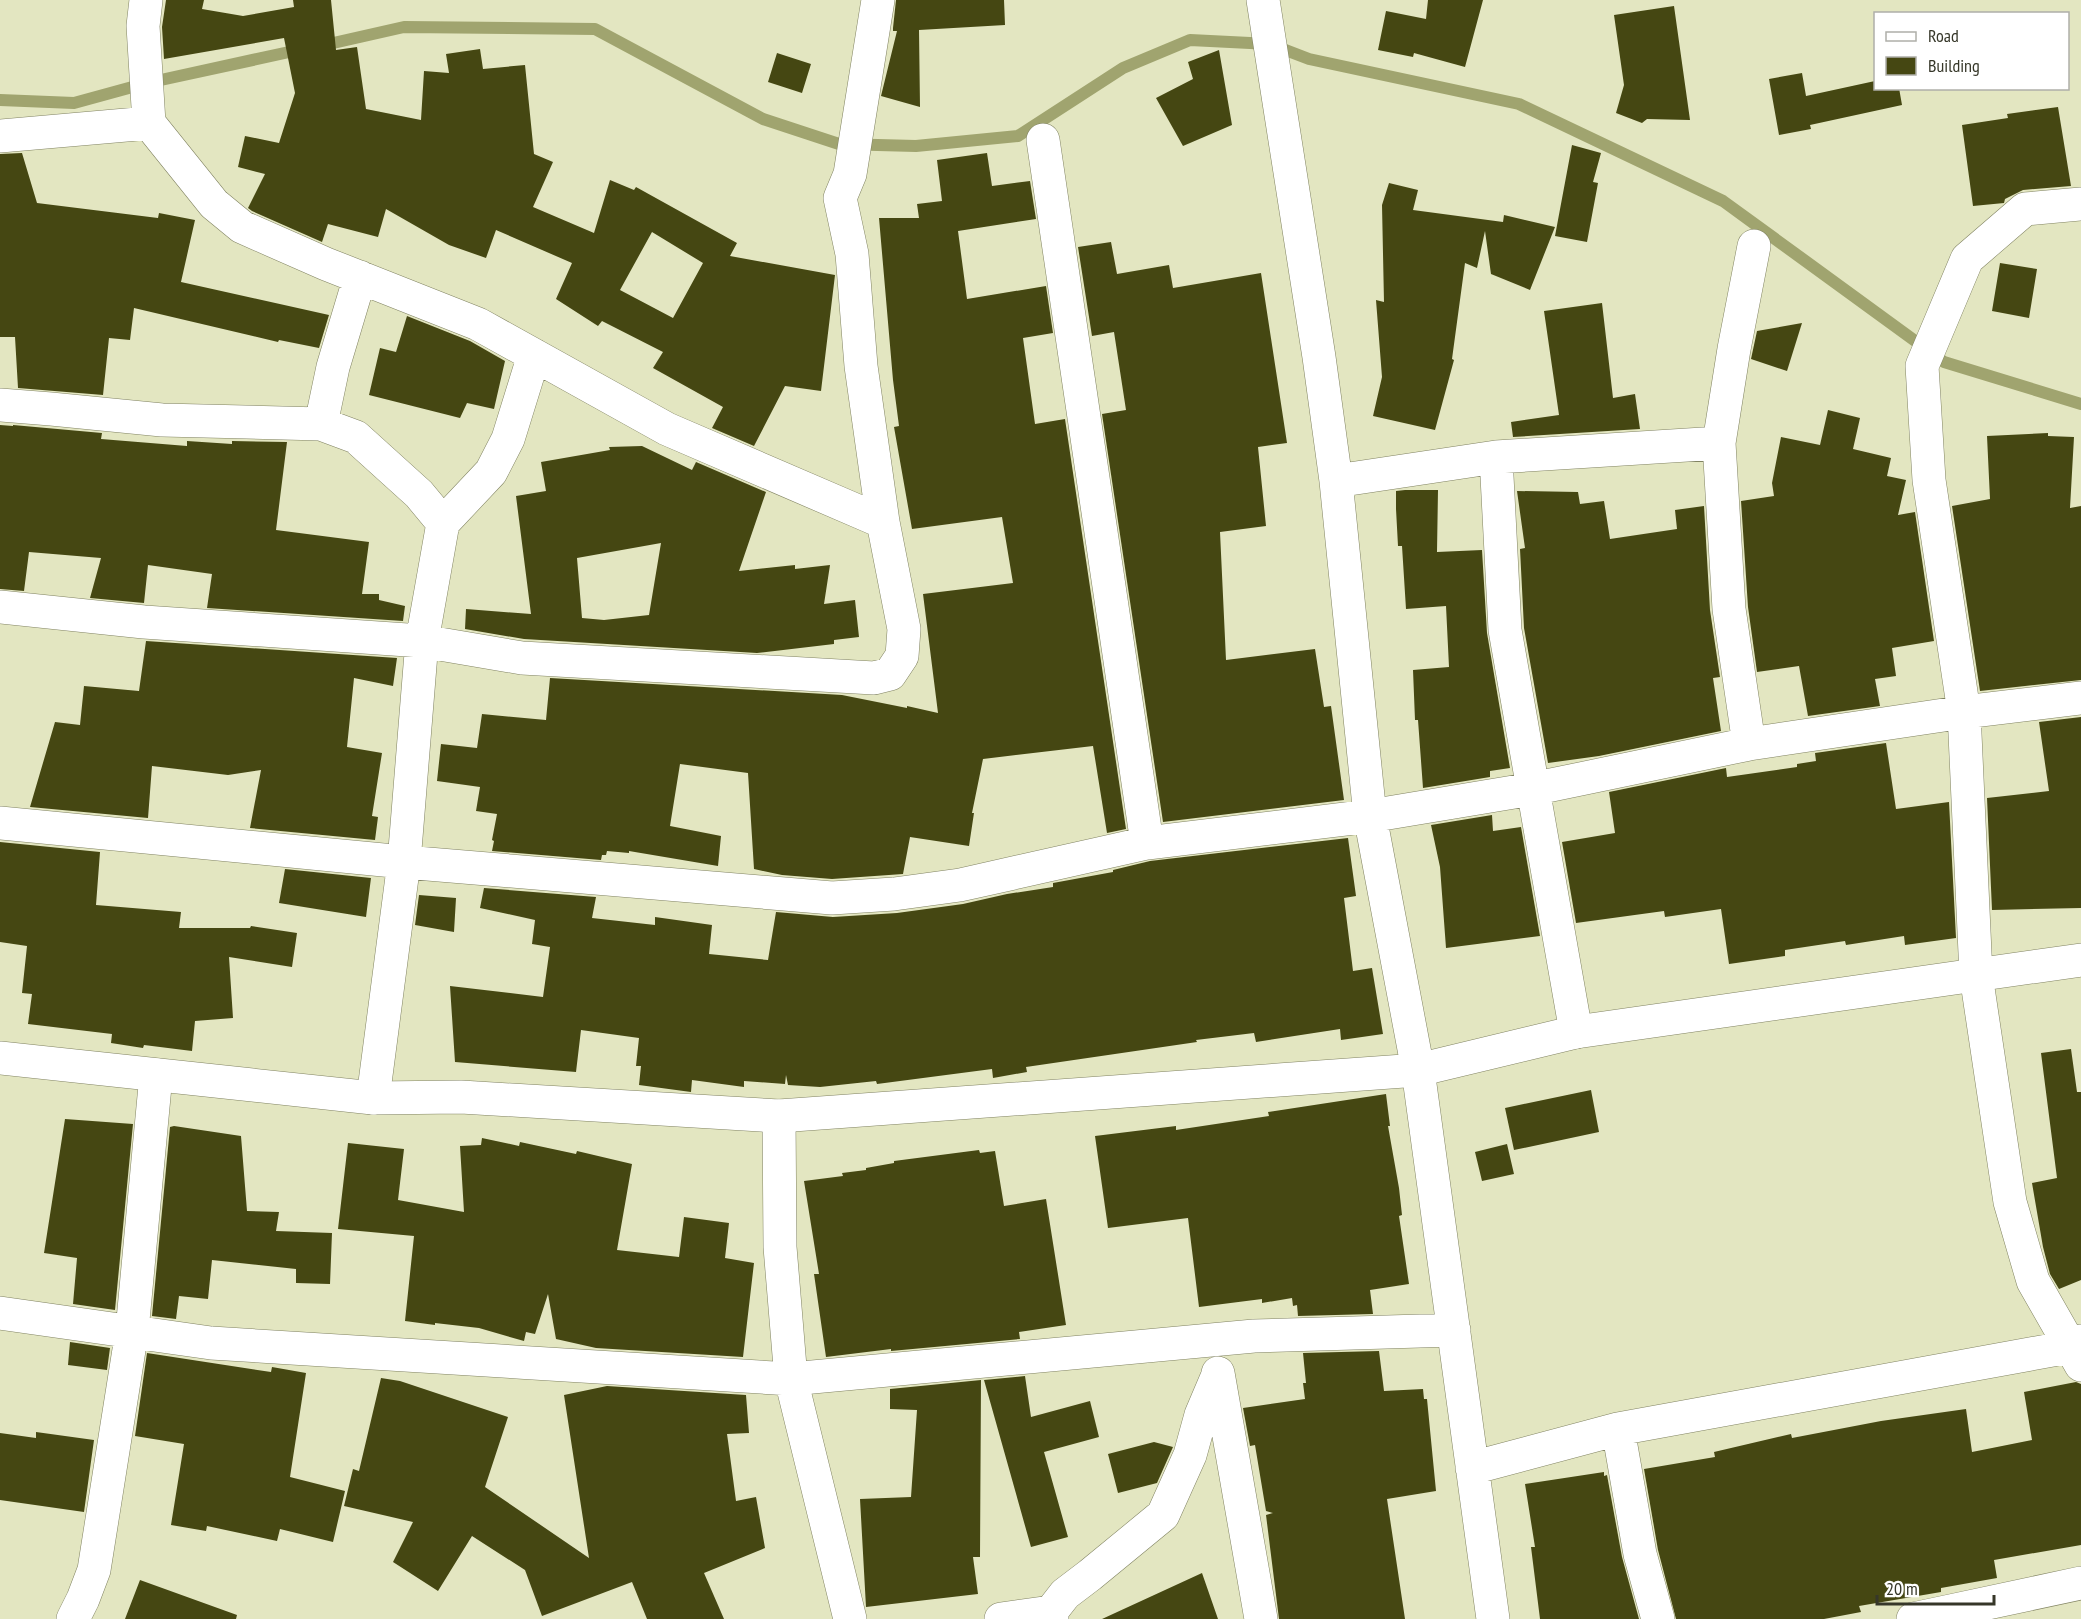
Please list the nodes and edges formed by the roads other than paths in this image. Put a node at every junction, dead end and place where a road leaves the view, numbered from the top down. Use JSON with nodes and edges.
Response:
{"nodes":[{"id":1,"x":146,"y":0,"type":"edge"},
{"id":2,"x":878,"y":0,"type":"edge"},
{"id":3,"x":1263,"y":0,"type":"edge"},
{"id":4,"x":149,"y":123,"type":"junction"},
{"id":5,"x":0,"y":136,"type":"edge"},
{"id":6,"x":1043,"y":140,"type":"dead end"},
{"id":7,"x":2081,"y":204,"type":"edge"},
{"id":8,"x":1754,"y":246,"type":"dead end"},
{"id":9,"x":360,"y":277,"type":"junction"},
{"id":10,"x":534,"y":355,"type":"junction"},
{"id":11,"x":0,"y":405,"type":"edge"},
{"id":12,"x":321,"y":424,"type":"junction"},
{"id":13,"x":1719,"y":443,"type":"junction"},
{"id":14,"x":1496,"y":457,"type":"junction"},
{"id":15,"x":1336,"y":481,"type":"junction"},
{"id":16,"x":883,"y":522,"type":"junction"},
{"id":17,"x":443,"y":523,"type":"junction"},
{"id":18,"x":0,"y":607,"type":"edge"},
{"id":19,"x":422,"y":641,"type":"junction"},
{"id":20,"x":2081,"y":698,"type":"edge"},
{"id":21,"x":1964,"y":712,"type":"junction"},
{"id":22,"x":1749,"y":744,"type":"junction"},
{"id":23,"x":1532,"y":789,"type":"junction"},
{"id":24,"x":1370,"y":816,"type":"junction"},
{"id":25,"x":0,"y":823,"type":"edge"},
{"id":26,"x":1147,"y":843,"type":"junction"},
{"id":27,"x":404,"y":862,"type":"junction"},
{"id":28,"x":2081,"y":960,"type":"edge"},
{"id":29,"x":1976,"y":975,"type":"junction"},
{"id":30,"x":1576,"y":1032,"type":"junction"},
{"id":31,"x":0,"y":1058,"type":"edge"},
{"id":32,"x":1418,"y":1070,"type":"junction"},
{"id":33,"x":156,"y":1075,"type":"junction"},
{"id":34,"x":373,"y":1098,"type":"junction"},
{"id":35,"x":779,"y":1116,"type":"junction"},
{"id":36,"x":0,"y":1314,"type":"edge"},
{"id":37,"x":1454,"y":1330,"type":"junction"},
{"id":38,"x":132,"y":1331,"type":"junction"},
{"id":39,"x":1212,"y":1340,"type":"junction"},
{"id":40,"x":2077,"y":1351,"type":"edge"},
{"id":41,"x":1218,"y":1374,"type":"junction"},
{"id":42,"x":791,"y":1379,"type":"junction"},
{"id":43,"x":1618,"y":1429,"type":"junction"},
{"id":44,"x":1472,"y":1468,"type":"junction"},
{"id":45,"x":2081,"y":1583,"type":"edge"},
{"id":46,"x":1052,"y":1616,"type":"edge"},
{"id":47,"x":73,"y":1619,"type":"edge"},
{"id":48,"x":850,"y":1619,"type":"edge"},
{"id":49,"x":1001,"y":1619,"type":"edge"},
{"id":50,"x":1261,"y":1619,"type":"edge"},
{"id":51,"x":1493,"y":1619,"type":"edge"},
{"id":52,"x":1658,"y":1619,"type":"edge"},
{"id":53,"x":1913,"y":1619,"type":"edge"}],
"edges":[{"from":1,"to":4,"type":"street"},
{"from":2,"to":16,"type":"street"},
{"from":3,"to":15,"type":"street"},
{"from":4,"to":5,"type":"street"},
{"from":4,"to":9,"type":"street"},
{"from":6,"to":26,"type":"street"},
{"from":7,"to":21,"type":"street"},
{"from":8,"to":13,"type":"street"},
{"from":9,"to":10,"type":"street"},
{"from":9,"to":12,"type":"street"},
{"from":10,"to":16,"type":"street"},
{"from":10,"to":17,"type":"street"},
{"from":11,"to":12,"type":"street"},
{"from":12,"to":17,"type":"street"},
{"from":13,"to":14,"type":"street"},
{"from":13,"to":22,"type":"street"},
{"from":14,"to":15,"type":"street"},
{"from":14,"to":23,"type":"street"},
{"from":15,"to":24,"type":"street"},
{"from":16,"to":19,"type":"street"},
{"from":17,"to":19,"type":"street"},
{"from":18,"to":19,"type":"street"},
{"from":19,"to":27,"type":"street"},
{"from":20,"to":21,"type":"street"},
{"from":21,"to":22,"type":"street"},
{"from":21,"to":29,"type":"street"},
{"from":22,"to":23,"type":"street"},
{"from":23,"to":24,"type":"street"},
{"from":23,"to":30,"type":"street"},
{"from":24,"to":26,"type":"street"},
{"from":24,"to":32,"type":"street"},
{"from":25,"to":27,"type":"street"},
{"from":26,"to":27,"type":"street"},
{"from":27,"to":34,"type":"street"},
{"from":28,"to":29,"type":"street"},
{"from":29,"to":30,"type":"street"},
{"from":29,"to":40,"type":"street"},
{"from":30,"to":32,"type":"street"},
{"from":31,"to":33,"type":"street"},
{"from":32,"to":35,"type":"street"},
{"from":32,"to":37,"type":"street"},
{"from":33,"to":34,"type":"street"},
{"from":33,"to":38,"type":"street"},
{"from":34,"to":35,"type":"street"},
{"from":35,"to":42,"type":"street"},
{"from":36,"to":38,"type":"street"},
{"from":37,"to":39,"type":"street"},
{"from":37,"to":44,"type":"street"},
{"from":38,"to":42,"type":"street"},
{"from":38,"to":47,"type":"street"},
{"from":39,"to":41,"type":"street"},
{"from":39,"to":42,"type":"street"},
{"from":40,"to":43,"type":"street"},
{"from":41,"to":46,"type":"street"},
{"from":41,"to":50,"type":"street"},
{"from":42,"to":48,"type":"street"},
{"from":43,"to":44,"type":"street"},
{"from":43,"to":52,"type":"street"},
{"from":44,"to":51,"type":"street"},
{"from":45,"to":53,"type":"street"},
{"from":46,"to":49,"type":"street"}]}
